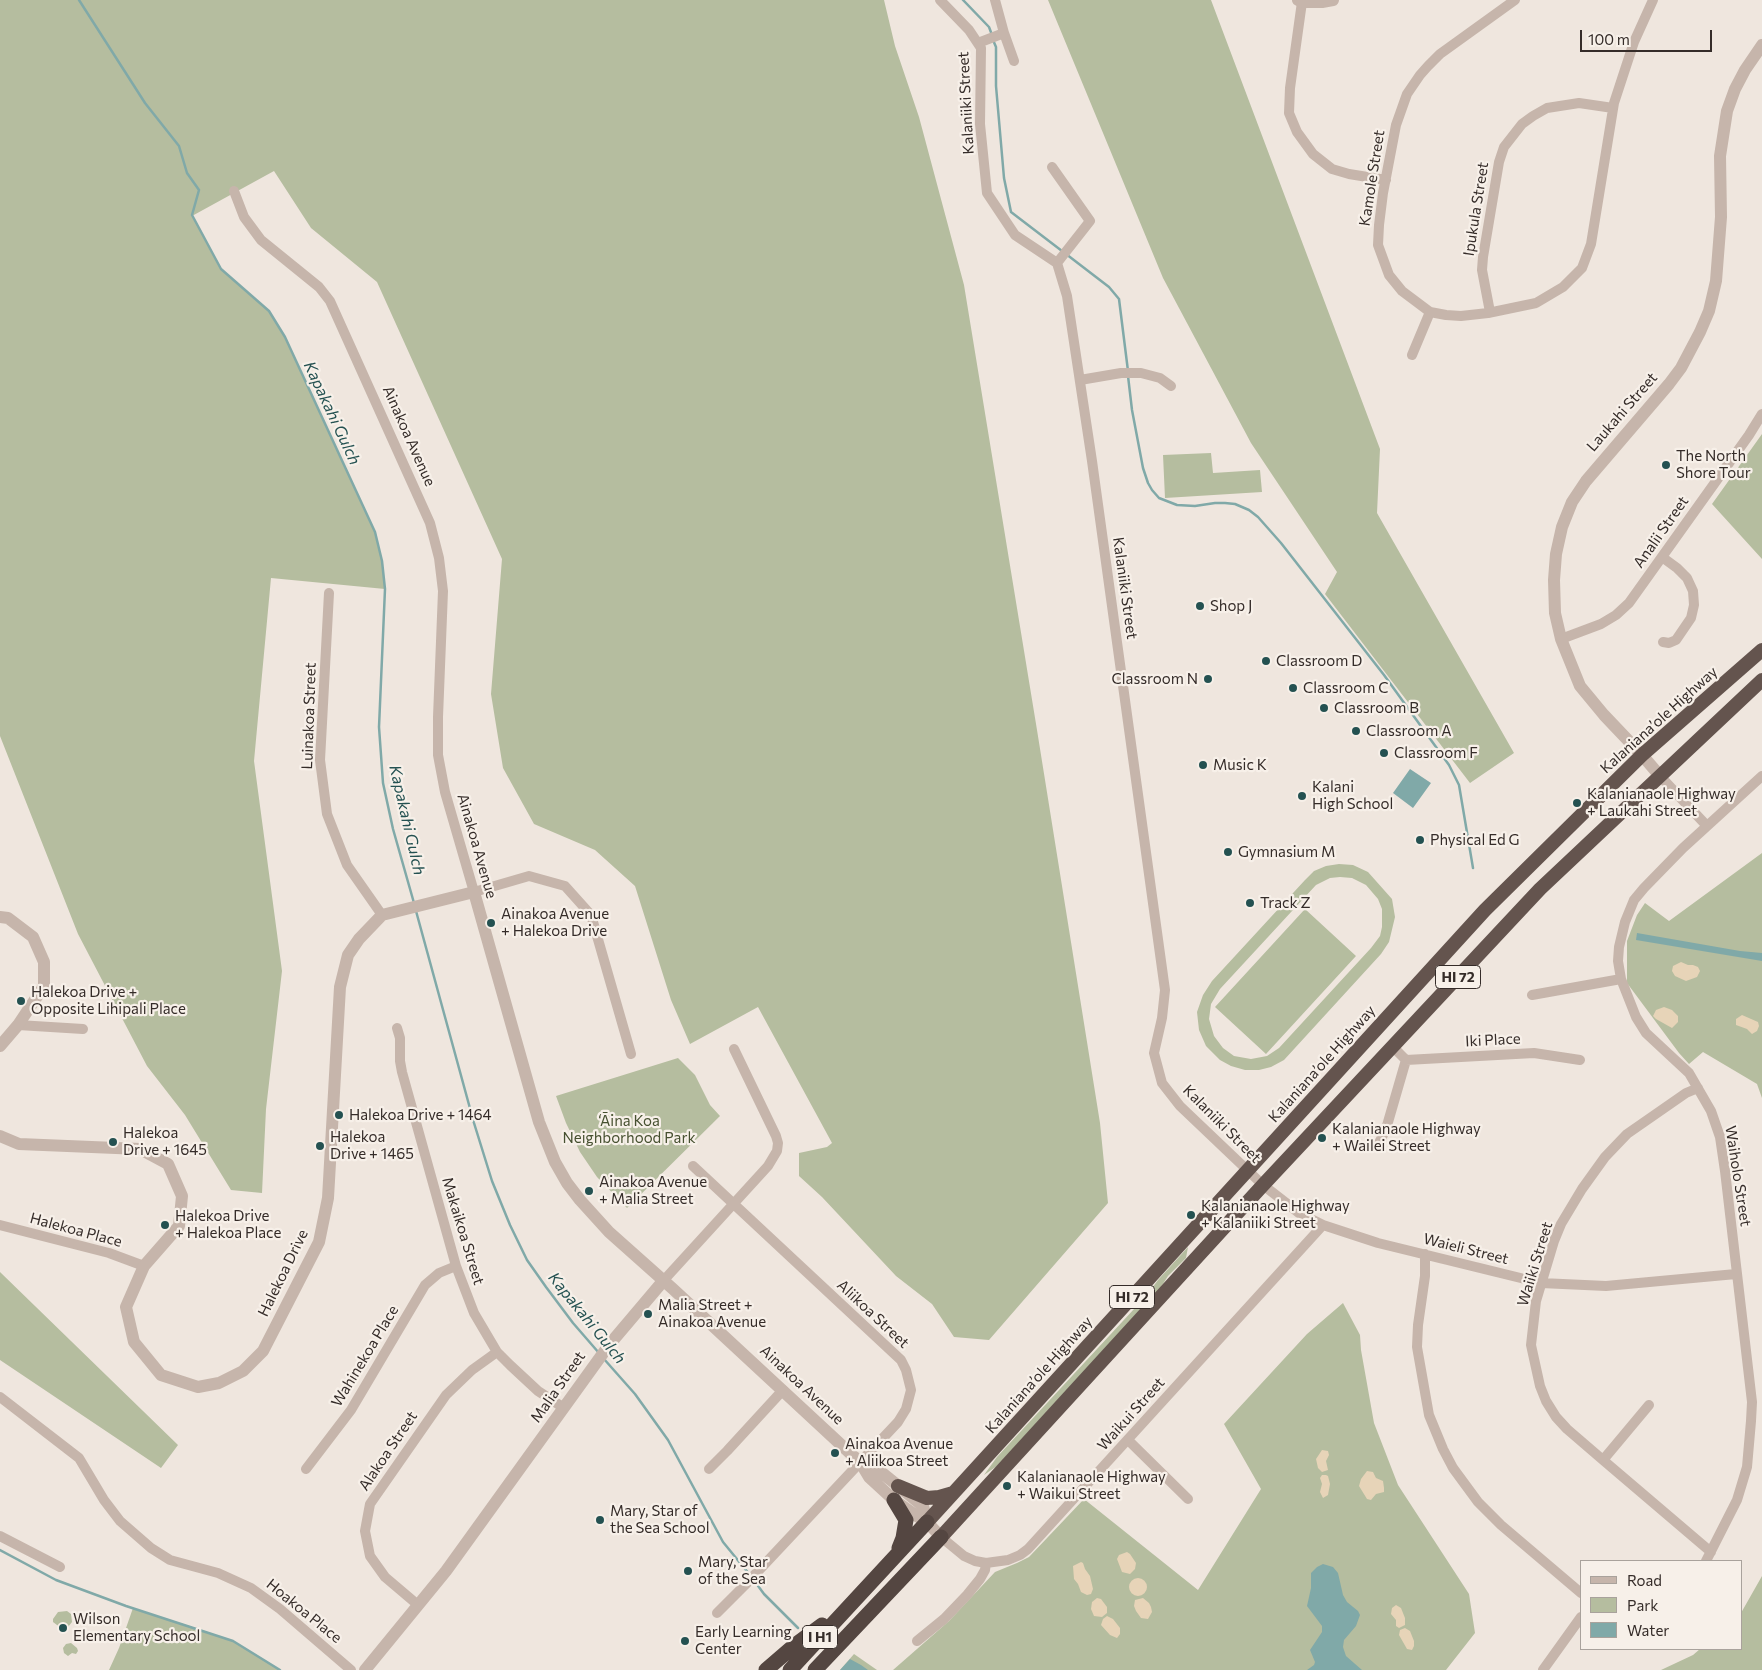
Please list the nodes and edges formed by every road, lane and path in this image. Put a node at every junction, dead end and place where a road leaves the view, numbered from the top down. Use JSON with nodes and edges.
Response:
{"nodes":[{"id":1,"x":940,"y":0,"type":"edge"},
{"id":2,"x":996,"y":0,"type":"edge"},
{"id":3,"x":1333,"y":0,"type":"edge"},
{"id":4,"x":1515,"y":0,"type":"edge"},
{"id":5,"x":1300,"y":1,"type":"edge"},
{"id":6,"x":1650,"y":1,"type":"edge"},
{"id":7,"x":997,"y":36,"type":"junction"},
{"id":8,"x":978,"y":43,"type":"junction"},
{"id":9,"x":1762,"y":45,"type":"edge"},
{"id":10,"x":1014,"y":61,"type":"dead end"},
{"id":11,"x":1613,"y":108,"type":"junction"},
{"id":12,"x":1052,"y":167,"type":"dead end"},
{"id":13,"x":1386,"y":180,"type":"junction"},
{"id":14,"x":234,"y":191,"type":"dead end"},
{"id":15,"x":1057,"y":262,"type":"junction"},
{"id":16,"x":1430,"y":312,"type":"junction"},
{"id":17,"x":1490,"y":312,"type":"junction"},
{"id":18,"x":1412,"y":355,"type":"dead end"},
{"id":19,"x":1080,"y":380,"type":"junction"},
{"id":20,"x":1171,"y":386,"type":"dead end"},
{"id":21,"x":1762,"y":414,"type":"edge"},
{"id":22,"x":1662,"y":557,"type":"junction"},
{"id":23,"x":329,"y":593,"type":"dead end"},
{"id":24,"x":1561,"y":639,"type":"junction"},
{"id":25,"x":1663,"y":642,"type":"dead end"},
{"id":26,"x":1762,"y":650,"type":"edge"},
{"id":27,"x":1762,"y":680,"type":"edge"},
{"id":28,"x":1642,"y":754,"type":"junction"},
{"id":29,"x":1660,"y":776,"type":"junction"},
{"id":30,"x":1762,"y":776,"type":"edge"},
{"id":31,"x":1707,"y":826,"type":"junction"},
{"id":32,"x":474,"y":892,"type":"junction"},
{"id":33,"x":382,"y":915,"type":"junction"},
{"id":34,"x":0,"y":917,"type":"edge"},
{"id":35,"x":1620,"y":979,"type":"junction"},
{"id":36,"x":1532,"y":995,"type":"dead end"},
{"id":37,"x":18,"y":1025,"type":"junction"},
{"id":38,"x":396,"y":1028,"type":"dead end"},
{"id":39,"x":83,"y":1029,"type":"dead end"},
{"id":40,"x":0,"y":1046,"type":"edge"},
{"id":41,"x":1393,"y":1047,"type":"junction"},
{"id":42,"x":734,"y":1049,"type":"dead end"},
{"id":43,"x":631,"y":1054,"type":"dead end"},
{"id":44,"x":1406,"y":1060,"type":"junction"},
{"id":45,"x":1580,"y":1060,"type":"dead end"},
{"id":46,"x":1698,"y":1088,"type":"junction"},
{"id":47,"x":0,"y":1136,"type":"edge"},
{"id":48,"x":1377,"y":1147,"type":"dead end"},
{"id":49,"x":693,"y":1166,"type":"dead end"},
{"id":50,"x":1246,"y":1170,"type":"junction"},
{"id":51,"x":1263,"y":1185,"type":"junction"},
{"id":52,"x":733,"y":1204,"type":"junction"},
{"id":53,"x":0,"y":1225,"type":"edge"},
{"id":54,"x":1322,"y":1225,"type":"junction"},
{"id":55,"x":1425,"y":1254,"type":"junction"},
{"id":56,"x":144,"y":1266,"type":"junction"},
{"id":57,"x":456,"y":1266,"type":"junction"},
{"id":58,"x":1736,"y":1274,"type":"junction"},
{"id":59,"x":664,"y":1280,"type":"junction"},
{"id":60,"x":1541,"y":1283,"type":"junction"},
{"id":61,"x":498,"y":1352,"type":"junction"},
{"id":62,"x":783,"y":1390,"type":"junction"},
{"id":63,"x":0,"y":1397,"type":"edge"},
{"id":64,"x":1649,"y":1405,"type":"dead end"},
{"id":65,"x":564,"y":1408,"type":"junction"},
{"id":66,"x":1128,"y":1440,"type":"junction"},
{"id":67,"x":1602,"y":1460,"type":"junction"},
{"id":68,"x":860,"y":1462,"type":"junction"},
{"id":69,"x":709,"y":1468,"type":"dead end"},
{"id":70,"x":306,"y":1469,"type":"dead end"},
{"id":71,"x":994,"y":1480,"type":"junction"},
{"id":72,"x":896,"y":1492,"type":"junction"},
{"id":73,"x":952,"y":1495,"type":"junction"},
{"id":74,"x":1188,"y":1499,"type":"dead end"},
{"id":75,"x":927,"y":1522,"type":"junction"},
{"id":76,"x":0,"y":1536,"type":"edge"},
{"id":77,"x":941,"y":1537,"type":"junction"},
{"id":78,"x":1708,"y":1557,"type":"edge"},
{"id":79,"x":891,"y":1560,"type":"junction"},
{"id":80,"x":986,"y":1563,"type":"junction"},
{"id":81,"x":60,"y":1567,"type":"dead end"},
{"id":82,"x":1580,"y":1592,"type":"edge"},
{"id":83,"x":888,"y":1594,"type":"junction"},
{"id":84,"x":418,"y":1605,"type":"junction"},
{"id":85,"x":850,"y":1605,"type":"junction"},
{"id":86,"x":717,"y":1612,"type":"dead end"},
{"id":87,"x":1580,"y":1618,"type":"edge"},
{"id":88,"x":917,"y":1641,"type":"dead end"},
{"id":89,"x":351,"y":1670,"type":"edge"},
{"id":90,"x":365,"y":1670,"type":"edge"},
{"id":91,"x":766,"y":1670,"type":"edge"},
{"id":92,"x":790,"y":1670,"type":"edge"},
{"id":93,"x":815,"y":1670,"type":"edge"},
{"id":94,"x":828,"y":1670,"type":"edge"},
{"id":95,"x":1543,"y":1670,"type":"edge"}],
"edges":[{"from":1,"to":8,"type":"street","name":"Kalaniiki Street"},
{"from":2,"to":7,"type":"street"},
{"from":3,"to":5,"type":"street"},
{"from":4,"to":13,"type":"street","name":"Kamole Street"},
{"from":5,"to":13,"type":"street"},
{"from":6,"to":11,"type":"street","name":"Kamole Street"},
{"from":7,"to":8,"type":"street"},
{"from":7,"to":10,"type":"street"},
{"from":8,"to":15,"type":"street","name":"Kalaniiki Street"},
{"from":9,"to":24,"type":"street","name":"Laukahi Street"},
{"from":11,"to":17,"type":"street","name":"Kamole Street"},
{"from":11,"to":17,"type":"street","name":"Ipukula Street"},
{"from":12,"to":15,"type":"street"},
{"from":13,"to":16,"type":"street","name":"Kamole Street"},
{"from":14,"to":32,"type":"street","name":"Ainakoa Avenue"},
{"from":15,"to":19,"type":"street","name":"Kalaniiki Street"},
{"from":16,"to":17,"type":"street","name":"Kamole Street"},
{"from":16,"to":18,"type":"street"},
{"from":19,"to":20,"type":"street"},
{"from":19,"to":50,"type":"street","name":"Kalaniiki Street"},
{"from":21,"to":22,"type":"street","name":"Analii Street"},
{"from":22,"to":24,"type":"street","name":"Analii Street"},
{"from":22,"to":25,"type":"street"},
{"from":23,"to":33,"type":"street","name":"Luinakoa Street"},
{"from":24,"to":28,"type":"street","name":"Laukahi Street"},
{"from":26,"to":28,"type":"highway","name":"Kalaniana’ole Highway","number":"HI 72"},
{"from":27,"to":29,"type":"highway","number":"HI 72"},
{"from":28,"to":29,"type":"street","name":"Laukahi Street"},
{"from":28,"to":50,"type":"highway","name":"Kalaniana’ole Highway","number":"HI 72"},
{"from":29,"to":31,"type":"street"},
{"from":29,"to":41,"type":"highway","number":"HI 72"},
{"from":30,"to":31,"type":"street","name":"Waiholo Street"},
{"from":31,"to":35,"type":"street","name":"Waiholo Street"},
{"from":32,"to":33,"type":"street"},
{"from":32,"to":43,"type":"street"},
{"from":32,"to":59,"type":"street","name":"Ainakoa Avenue"},
{"from":33,"to":56,"type":"street","name":"Halekoa Drive"},
{"from":34,"to":37,"type":"street"},
{"from":35,"to":36,"type":"street"},
{"from":35,"to":46,"type":"street","name":"Waiholo Street"},
{"from":37,"to":39,"type":"street"},
{"from":37,"to":40,"type":"street"},
{"from":38,"to":57,"type":"street","name":"Makaikoa Street"},
{"from":41,"to":44,"type":"street"},
{"from":41,"to":51,"type":"highway","number":"HI 72"},
{"from":42,"to":52,"type":"street","name":"Malia Street"},
{"from":44,"to":45,"type":"street","name":"Iki Place"},
{"from":44,"to":48,"type":"street"},
{"from":46,"to":58,"type":"street","name":"Waiholo Street"},
{"from":46,"to":60,"type":"street","name":"Waiiki Street"},
{"from":47,"to":56,"type":"street","name":"Halekoa Drive"},
{"from":49,"to":52,"type":"street","name":"Aliikoa Street"},
{"from":50,"to":51,"type":"street","name":"Kalaniiki Street"},
{"from":50,"to":73,"type":"highway","name":"Kalaniana’ole Highway","number":"HI 72"},
{"from":51,"to":54,"type":"street","name":"Waieli Street"},
{"from":51,"to":71,"type":"highway","number":"HI 72"},
{"from":52,"to":59,"type":"street","name":"Malia Street"},
{"from":52,"to":68,"type":"street","name":"Aliikoa Street"},
{"from":53,"to":56,"type":"street","name":"Halekoa Place"},
{"from":54,"to":55,"type":"street","name":"Waieli Street"},
{"from":54,"to":66,"type":"street","name":"Waikui Street"},
{"from":55,"to":60,"type":"street","name":"Waieli Street"},
{"from":55,"to":82,"type":"street"},
{"from":57,"to":61,"type":"street","name":"Makaikoa Street"},
{"from":57,"to":70,"type":"street","name":"Wahinekoa Place"},
{"from":58,"to":60,"type":"street","name":"Waieli Street"},
{"from":58,"to":78,"type":"street","name":"Waiholo Street"},
{"from":59,"to":62,"type":"street","name":"Ainakoa Avenue"},
{"from":59,"to":65,"type":"street","name":"Malia Street"},
{"from":60,"to":67,"type":"street","name":"Waiiki Street"},
{"from":61,"to":65,"type":"street","name":"Makaikoa Street"},
{"from":61,"to":84,"type":"street","name":"Alakoa Street"},
{"from":62,"to":68,"type":"street","name":"Ainakoa Avenue"},
{"from":62,"to":69,"type":"street"},
{"from":63,"to":89,"type":"street","name":"Hoakoa Place"},
{"from":64,"to":67,"type":"street"},
{"from":65,"to":84,"type":"street","name":"Malia Street"},
{"from":66,"to":74,"type":"street"},
{"from":66,"to":80,"type":"street","name":"Waikui Street"},
{"from":67,"to":78,"type":"street","name":"Waiiki Street"},
{"from":68,"to":72,"type":"street","name":"Ainakoa Avenue"},
{"from":68,"to":86,"type":"street","name":"Aliikoa Street"},
{"from":71,"to":73,"type":"highway"},
{"from":71,"to":77,"type":"highway","number":"HI 72"},
{"from":72,"to":73,"type":"highway"},
{"from":72,"to":75,"type":"street","name":"Ainakoa Avenue"},
{"from":72,"to":79,"type":"highway"},
{"from":73,"to":75,"type":"highway","name":"Kalaniana’ole Highway","number":"HI 72"},
{"from":75,"to":77,"type":"street","name":"Ainakoa Avenue"},
{"from":75,"to":79,"type":"highway","number":"I H1"},
{"from":76,"to":81,"type":"street"},
{"from":77,"to":80,"type":"street","name":"Waikui Street"},
{"from":77,"to":83,"type":"highway","number":"I H1"},
{"from":79,"to":85,"type":"highway","number":"I H1"},
{"from":80,"to":88,"type":"street"},
{"from":83,"to":93,"type":"highway","number":"I H1"},
{"from":83,"to":94,"type":"highway"},
{"from":84,"to":90,"type":"street","name":"Malia Street"},
{"from":85,"to":91,"type":"highway"},
{"from":85,"to":92,"type":"highway","number":"I H1"},
{"from":87,"to":95,"type":"street"}]}
